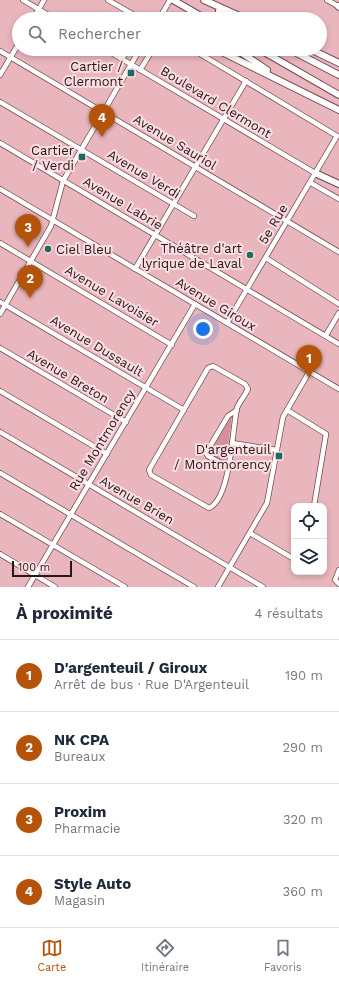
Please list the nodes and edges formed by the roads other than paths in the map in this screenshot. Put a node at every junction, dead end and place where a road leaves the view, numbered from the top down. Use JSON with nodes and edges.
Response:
{"nodes":[{"id":1,"x":23,"y":0,"type":"edge"},
{"id":2,"x":44,"y":0,"type":"edge"},
{"id":3,"x":108,"y":0,"type":"edge"},
{"id":4,"x":172,"y":0,"type":"edge"},
{"id":5,"x":200,"y":0,"type":"edge"},
{"id":6,"x":204,"y":0,"type":"edge"},
{"id":7,"x":327,"y":0,"type":"edge"},
{"id":8,"x":339,"y":7,"type":"edge"},
{"id":9,"x":39,"y":9,"type":"junction"},
{"id":10,"x":190,"y":10,"type":"joint"},
{"id":11,"x":37,"y":12,"type":"edge"},
{"id":12,"x":44,"y":12,"type":"edge"},
{"id":13,"x":129,"y":12,"type":"edge"},
{"id":14,"x":164,"y":12,"type":"edge"},
{"id":15,"x":194,"y":12,"type":"edge"},
{"id":16,"x":221,"y":12,"type":"edge"},
{"id":17,"x":231,"y":12,"type":"edge"},
{"id":18,"x":0,"y":51,"type":"edge"},
{"id":19,"x":12,"y":54,"type":"edge"},
{"id":20,"x":327,"y":55,"type":"edge"},
{"id":21,"x":117,"y":56,"type":"edge"},
{"id":22,"x":124,"y":56,"type":"edge"},
{"id":23,"x":136,"y":56,"type":"edge"},
{"id":24,"x":149,"y":56,"type":"edge"},
{"id":25,"x":204,"y":56,"type":"edge"},
{"id":26,"x":231,"y":56,"type":"edge"},
{"id":27,"x":246,"y":56,"type":"edge"},
{"id":28,"x":271,"y":56,"type":"edge"},
{"id":29,"x":302,"y":56,"type":"edge"},
{"id":30,"x":324,"y":56,"type":"edge"},
{"id":31,"x":10,"y":57,"type":"junction"},
{"id":32,"x":122,"y":59,"type":"junction"},
{"id":33,"x":339,"y":59,"type":"edge"},
{"id":34,"x":339,"y":63,"type":"edge"},
{"id":35,"x":131,"y":64,"type":"junction"},
{"id":36,"x":140,"y":70,"type":"junction"},
{"id":37,"x":0,"y":75,"type":"edge"},
{"id":38,"x":339,"y":75,"type":"edge"},
{"id":39,"x":246,"y":81,"type":"junction"},
{"id":40,"x":284,"y":81,"type":"junction"},
{"id":41,"x":339,"y":95,"type":"edge"},
{"id":42,"x":0,"y":102,"type":"edge"},
{"id":43,"x":339,"y":110,"type":"edge"},
{"id":44,"x":103,"y":112,"type":"junction"},
{"id":45,"x":224,"y":119,"type":"junction"},
{"id":46,"x":0,"y":143,"type":"edge"},
{"id":47,"x":81,"y":149,"type":"junction"},
{"id":48,"x":196,"y":166,"type":"junction"},
{"id":49,"x":315,"y":173,"type":"junction"},
{"id":50,"x":63,"y":180,"type":"junction"},
{"id":51,"x":311,"y":182,"type":"junction"},
{"id":52,"x":339,"y":184,"type":"edge"},
{"id":53,"x":0,"y":189,"type":"edge"},
{"id":54,"x":339,"y":199,"type":"edge"},
{"id":55,"x":173,"y":204,"type":"junction"},
{"id":56,"x":194,"y":216,"type":"dead end"},
{"id":57,"x":53,"y":220,"type":"junction"},
{"id":58,"x":288,"y":221,"type":"junction"},
{"id":59,"x":155,"y":235,"type":"junction"},
{"id":60,"x":0,"y":243,"type":"edge"},
{"id":61,"x":339,"y":252,"type":"edge"},
{"id":62,"x":266,"y":258,"type":"junction"},
{"id":63,"x":31,"y":262,"type":"junction"},
{"id":64,"x":135,"y":269,"type":"junction"},
{"id":65,"x":248,"y":289,"type":"junction"},
{"id":66,"x":0,"y":302,"type":"edge"},
{"id":67,"x":195,"y":304,"type":"junction"},
{"id":68,"x":339,"y":304,"type":"edge"},
{"id":69,"x":6,"y":305,"type":"junction"},
{"id":70,"x":339,"y":313,"type":"edge"},
{"id":71,"x":0,"y":314,"type":"edge"},
{"id":72,"x":227,"y":323,"type":"junction"},
{"id":73,"x":326,"y":335,"type":"junction"},
{"id":74,"x":172,"y":344,"type":"junction"},
{"id":75,"x":339,"y":344,"type":"edge"},
{"id":76,"x":0,"y":348,"type":"edge"},
{"id":77,"x":309,"y":372,"type":"junction"},
{"id":78,"x":146,"y":388,"type":"junction"},
{"id":79,"x":339,"y":389,"type":"edge"},
{"id":80,"x":0,"y":391,"type":"edge"},
{"id":81,"x":184,"y":410,"type":"junction"},
{"id":82,"x":237,"y":410,"type":"junction"},
{"id":83,"x":287,"y":410,"type":"junction"},
{"id":84,"x":126,"y":422,"type":"junction"},
{"id":85,"x":0,"y":432,"type":"edge"},
{"id":86,"x":232,"y":443,"type":"junction"},
{"id":87,"x":277,"y":450,"type":"junction"},
{"id":88,"x":107,"y":454,"type":"junction"},
{"id":89,"x":228,"y":467,"type":"junction"},
{"id":90,"x":0,"y":473,"type":"edge"},
{"id":91,"x":89,"y":484,"type":"junction"},
{"id":92,"x":314,"y":503,"type":"edge"},
{"id":93,"x":0,"y":514,"type":"edge"},
{"id":94,"x":71,"y":515,"type":"junction"},
{"id":95,"x":250,"y":533,"type":"junction"},
{"id":96,"x":53,"y":545,"type":"junction"},
{"id":97,"x":0,"y":554,"type":"edge"},
{"id":98,"x":291,"y":557,"type":"edge"},
{"id":99,"x":230,"y":567,"type":"junction"},
{"id":100,"x":339,"y":570,"type":"edge"},
{"id":101,"x":35,"y":575,"type":"junction"},
{"id":102,"x":339,"y":584,"type":"edge"},
{"id":103,"x":28,"y":587,"type":"edge"},
{"id":104,"x":55,"y":587,"type":"edge"},
{"id":105,"x":125,"y":587,"type":"edge"},
{"id":106,"x":194,"y":587,"type":"edge"},
{"id":107,"x":218,"y":587,"type":"edge"},
{"id":108,"x":263,"y":587,"type":"edge"}],
"edges":[{"from":1,"to":9,"type":"street"},
{"from":2,"to":9,"type":"street"},
{"from":3,"to":13,"type":"street"},
{"from":4,"to":10,"type":"highway"},
{"from":4,"to":14,"type":"street"},
{"from":5,"to":16,"type":"highway"},
{"from":6,"to":17,"type":"highway"},
{"from":7,"to":8,"type":"street"},
{"from":9,"to":11,"type":"street"},
{"from":9,"to":12,"type":"street"},
{"from":10,"to":15,"type":"highway"},
{"from":18,"to":31,"type":"street","name":"Avenue Sauriol"},
{"from":19,"to":31,"type":"street"},
{"from":20,"to":33,"type":"highway"},
{"from":21,"to":32,"type":"street","name":"Boulevard Clermont"},
{"from":22,"to":32,"type":"street"},
{"from":23,"to":35,"type":"street"},
{"from":24,"to":36,"type":"street"},
{"from":25,"to":39,"type":"street"},
{"from":26,"to":40,"type":"highway"},
{"from":27,"to":40,"type":"highway"},
{"from":28,"to":41,"type":"highway"},
{"from":29,"to":38,"type":"highway"},
{"from":30,"to":34,"type":"highway"},
{"from":31,"to":37,"type":"street"},
{"from":31,"to":44,"type":"street","name":"Avenue Sauriol"},
{"from":32,"to":35,"type":"street","name":"Boulevard Clermont"},
{"from":35,"to":36,"type":"street","name":"Boulevard Clermont"},
{"from":35,"to":44,"type":"street"},
{"from":36,"to":45,"type":"street","name":"Boulevard Clermont"},
{"from":39,"to":45,"type":"street"},
{"from":39,"to":49,"type":"street","name":"5e Rue"},
{"from":40,"to":43,"type":"highway"},
{"from":42,"to":47,"type":"street","name":"Avenue Verdi"},
{"from":44,"to":47,"type":"street"},
{"from":44,"to":48,"type":"street","name":"Avenue Sauriol"},
{"from":45,"to":48,"type":"street"},
{"from":45,"to":49,"type":"street","name":"Boulevard Clermont"},
{"from":46,"to":50,"type":"street","name":"Avenue Labrie"},
{"from":47,"to":50,"type":"street"},
{"from":47,"to":55,"type":"street","name":"Avenue Verdi"},
{"from":48,"to":55,"type":"street"},
{"from":48,"to":58,"type":"street","name":"Avenue Sauriol"},
{"from":49,"to":51,"type":"street","name":"5e Rue"},
{"from":49,"to":52,"type":"highway"},
{"from":50,"to":57,"type":"street"},
{"from":50,"to":59,"type":"street","name":"Avenue Labrie"},
{"from":51,"to":54,"type":"street"},
{"from":51,"to":58,"type":"street","name":"5e Rue"},
{"from":53,"to":57,"type":"street","name":"Avenue Giroux"},
{"from":55,"to":56,"type":"street","name":"Avenue Verdi"},
{"from":55,"to":59,"type":"street"},
{"from":57,"to":63,"type":"street"},
{"from":57,"to":64,"type":"street","name":"Avenue Giroux"},
{"from":58,"to":61,"type":"street","name":"Avenue Sauriol"},
{"from":58,"to":62,"type":"street","name":"5e Rue"},
{"from":59,"to":64,"type":"street"},
{"from":59,"to":65,"type":"street","name":"Avenue Labrie"},
{"from":60,"to":63,"type":"street","name":"Avenue Lavoisier"},
{"from":62,"to":65,"type":"street","name":"5e Rue"},
{"from":62,"to":68,"type":"street"},
{"from":63,"to":69,"type":"street"},
{"from":63,"to":74,"type":"street","name":"Avenue Lavoisier"},
{"from":64,"to":67,"type":"street","name":"Avenue Giroux"},
{"from":65,"to":72,"type":"street","name":"5e Rue"},
{"from":65,"to":73,"type":"street","name":"Avenue Labrie"},
{"from":66,"to":69,"type":"street","name":"Avenue Dussault"},
{"from":67,"to":72,"type":"street","name":"Avenue Giroux"},
{"from":67,"to":74,"type":"street","name":"Rue Montmorency"},
{"from":69,"to":71,"type":"street"},
{"from":69,"to":78,"type":"street","name":"Avenue Dussault"},
{"from":70,"to":73,"type":"street"},
{"from":72,"to":77,"type":"street","name":"Avenue Giroux"},
{"from":73,"to":75,"type":"street","name":"Avenue Labrie"},
{"from":74,"to":78,"type":"street","name":"Rue Montmorency"},
{"from":76,"to":84,"type":"street","name":"Avenue Breton"},
{"from":77,"to":79,"type":"street","name":"Avenue Giroux"},
{"from":77,"to":83,"type":"street"},
{"from":78,"to":81,"type":"street","name":"Avenue Dussault"},
{"from":78,"to":84,"type":"street","name":"Rue Montmorency"},
{"from":80,"to":88,"type":"street"},
{"from":81,"to":82,"type":"street"},
{"from":81,"to":89,"type":"street"},
{"from":82,"to":86,"type":"street"},
{"from":82,"to":89,"type":"street"},
{"from":83,"to":87,"type":"street"},
{"from":83,"to":92,"type":"street"},
{"from":84,"to":88,"type":"street","name":"Rue Montmorency"},
{"from":85,"to":91,"type":"street","name":"Avenue Brien"},
{"from":86,"to":87,"type":"street"},
{"from":86,"to":89,"type":"street"},
{"from":87,"to":95,"type":"street"},
{"from":88,"to":91,"type":"street","name":"Rue Montmorency"},
{"from":90,"to":94,"type":"street"},
{"from":91,"to":94,"type":"street","name":"Rue Montmorency"},
{"from":91,"to":99,"type":"street","name":"Avenue Brien"},
{"from":93,"to":96,"type":"street"},
{"from":94,"to":96,"type":"street","name":"Rue Montmorency"},
{"from":94,"to":106,"type":"street"},
{"from":95,"to":98,"type":"street"},
{"from":95,"to":99,"type":"street"},
{"from":96,"to":101,"type":"street","name":"Rue Montmorency"},
{"from":96,"to":105,"type":"street"},
{"from":97,"to":101,"type":"street"},
{"from":99,"to":107,"type":"street"},
{"from":99,"to":108,"type":"street","name":"Avenue Brien"},
{"from":100,"to":102,"type":"street"},
{"from":101,"to":103,"type":"street","name":"Rue Montmorency"},
{"from":101,"to":104,"type":"street"}]}
